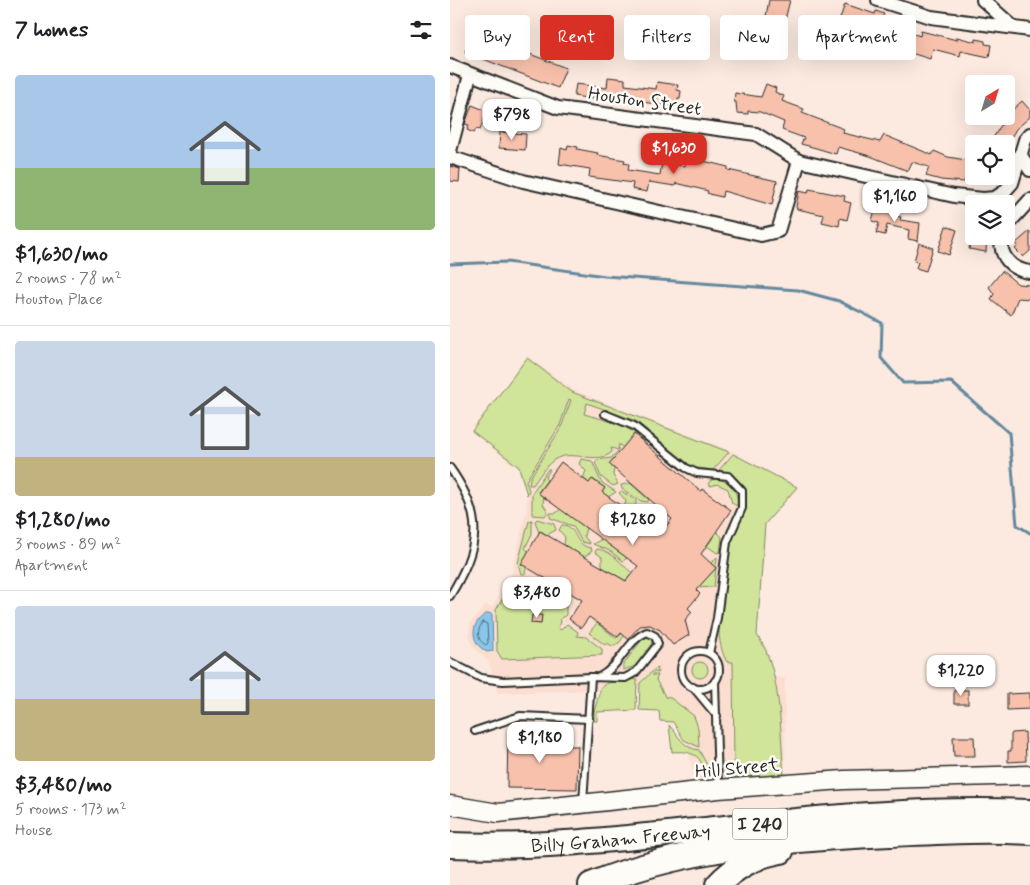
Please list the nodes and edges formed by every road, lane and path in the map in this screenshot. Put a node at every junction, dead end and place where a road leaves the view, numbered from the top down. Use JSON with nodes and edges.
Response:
{"nodes":[{"id":1,"x":878,"y":0,"type":"edge"},
{"id":2,"x":983,"y":0,"type":"edge"},
{"id":3,"x":1014,"y":27,"type":"junction"},
{"id":4,"x":1030,"y":30,"type":"edge"},
{"id":5,"x":450,"y":66,"type":"edge"},
{"id":6,"x":470,"y":74,"type":"junction"},
{"id":7,"x":1030,"y":134,"type":"edge"},
{"id":8,"x":450,"y":152,"type":"edge"},
{"id":9,"x":1020,"y":154,"type":"junction"},
{"id":10,"x":450,"y":158,"type":"edge"},
{"id":11,"x":799,"y":161,"type":"junction"},
{"id":12,"x":1030,"y":170,"type":"edge"},
{"id":13,"x":1030,"y":200,"type":"edge"},
{"id":14,"x":1015,"y":216,"type":"edge"},
{"id":15,"x":1001,"y":245,"type":"edge"},
{"id":16,"x":1030,"y":272,"type":"edge"},
{"id":17,"x":605,"y":414,"type":"dead end"},
{"id":18,"x":450,"y":468,"type":"edge"},
{"id":19,"x":450,"y":596,"type":"edge"},
{"id":20,"x":708,"y":653,"type":"junction"},
{"id":21,"x":450,"y":662,"type":"edge"},
{"id":22,"x":601,"y":676,"type":"junction"},
{"id":23,"x":591,"y":677,"type":"junction"},
{"id":24,"x":715,"y":681,"type":"junction"},
{"id":25,"x":692,"y":686,"type":"junction"},
{"id":26,"x":716,"y":716,"type":"junction"},
{"id":27,"x":589,"y":719,"type":"junction"},
{"id":28,"x":475,"y":731,"type":"dead end"},
{"id":29,"x":1030,"y":775,"type":"edge"},
{"id":30,"x":718,"y":788,"type":"junction"},
{"id":31,"x":583,"y":804,"type":"junction"},
{"id":32,"x":450,"y":805,"type":"edge"},
{"id":33,"x":1030,"y":805,"type":"edge"},
{"id":34,"x":1030,"y":812,"type":"edge"},
{"id":35,"x":857,"y":825,"type":"junction"},
{"id":36,"x":1030,"y":832,"type":"edge"},
{"id":37,"x":450,"y":844,"type":"edge"},
{"id":38,"x":592,"y":885,"type":"edge"},
{"id":39,"x":718,"y":885,"type":"edge"}],
"edges":[{"from":1,"to":3,"type":"street"},
{"from":2,"to":3,"type":"street"},
{"from":3,"to":4,"type":"street"},
{"from":5,"to":6,"type":"street","name":"Houston Street"},
{"from":6,"to":8,"type":"street"},
{"from":6,"to":11,"type":"street","name":"Houston Street"},
{"from":7,"to":9,"type":"street","name":"Houston Street"},
{"from":9,"to":11,"type":"street","name":"Houston Street"},
{"from":9,"to":12,"type":"street"},
{"from":10,"to":11,"type":"street"},
{"from":13,"to":14,"type":"street"},
{"from":15,"to":16,"type":"street"},
{"from":17,"to":20,"type":"lane"},
{"from":18,"to":19,"type":"lane"},
{"from":20,"to":24,"type":"lane"},
{"from":20,"to":25,"type":"lane"},
{"from":21,"to":23,"type":"lane"},
{"from":22,"to":22,"type":"lane"},
{"from":22,"to":23,"type":"lane"},
{"from":23,"to":27,"type":"lane"},
{"from":24,"to":25,"type":"lane"},
{"from":24,"to":26,"type":"lane"},
{"from":25,"to":26,"type":"lane"},
{"from":26,"to":30,"type":"lane"},
{"from":27,"to":28,"type":"lane"},
{"from":27,"to":31,"type":"lane"},
{"from":29,"to":30,"type":"street","name":"Hill Street"},
{"from":30,"to":31,"type":"street","name":"Hill Street"},
{"from":31,"to":32,"type":"street","name":"Hill Street"},
{"from":33,"to":35,"type":"highway"},
{"from":34,"to":35,"type":"highway","name":"Billy Graham Freeway","number":"I 240"},
{"from":35,"to":36,"type":"highway","name":"Billy Graham Freeway","number":"I 240"},
{"from":35,"to":37,"type":"highway","name":"Billy Graham Freeway","number":"I 240"},
{"from":35,"to":38,"type":"highway","name":"Billy Graham Freeway","number":"I 240"},
{"from":35,"to":39,"type":"highway"}]}
